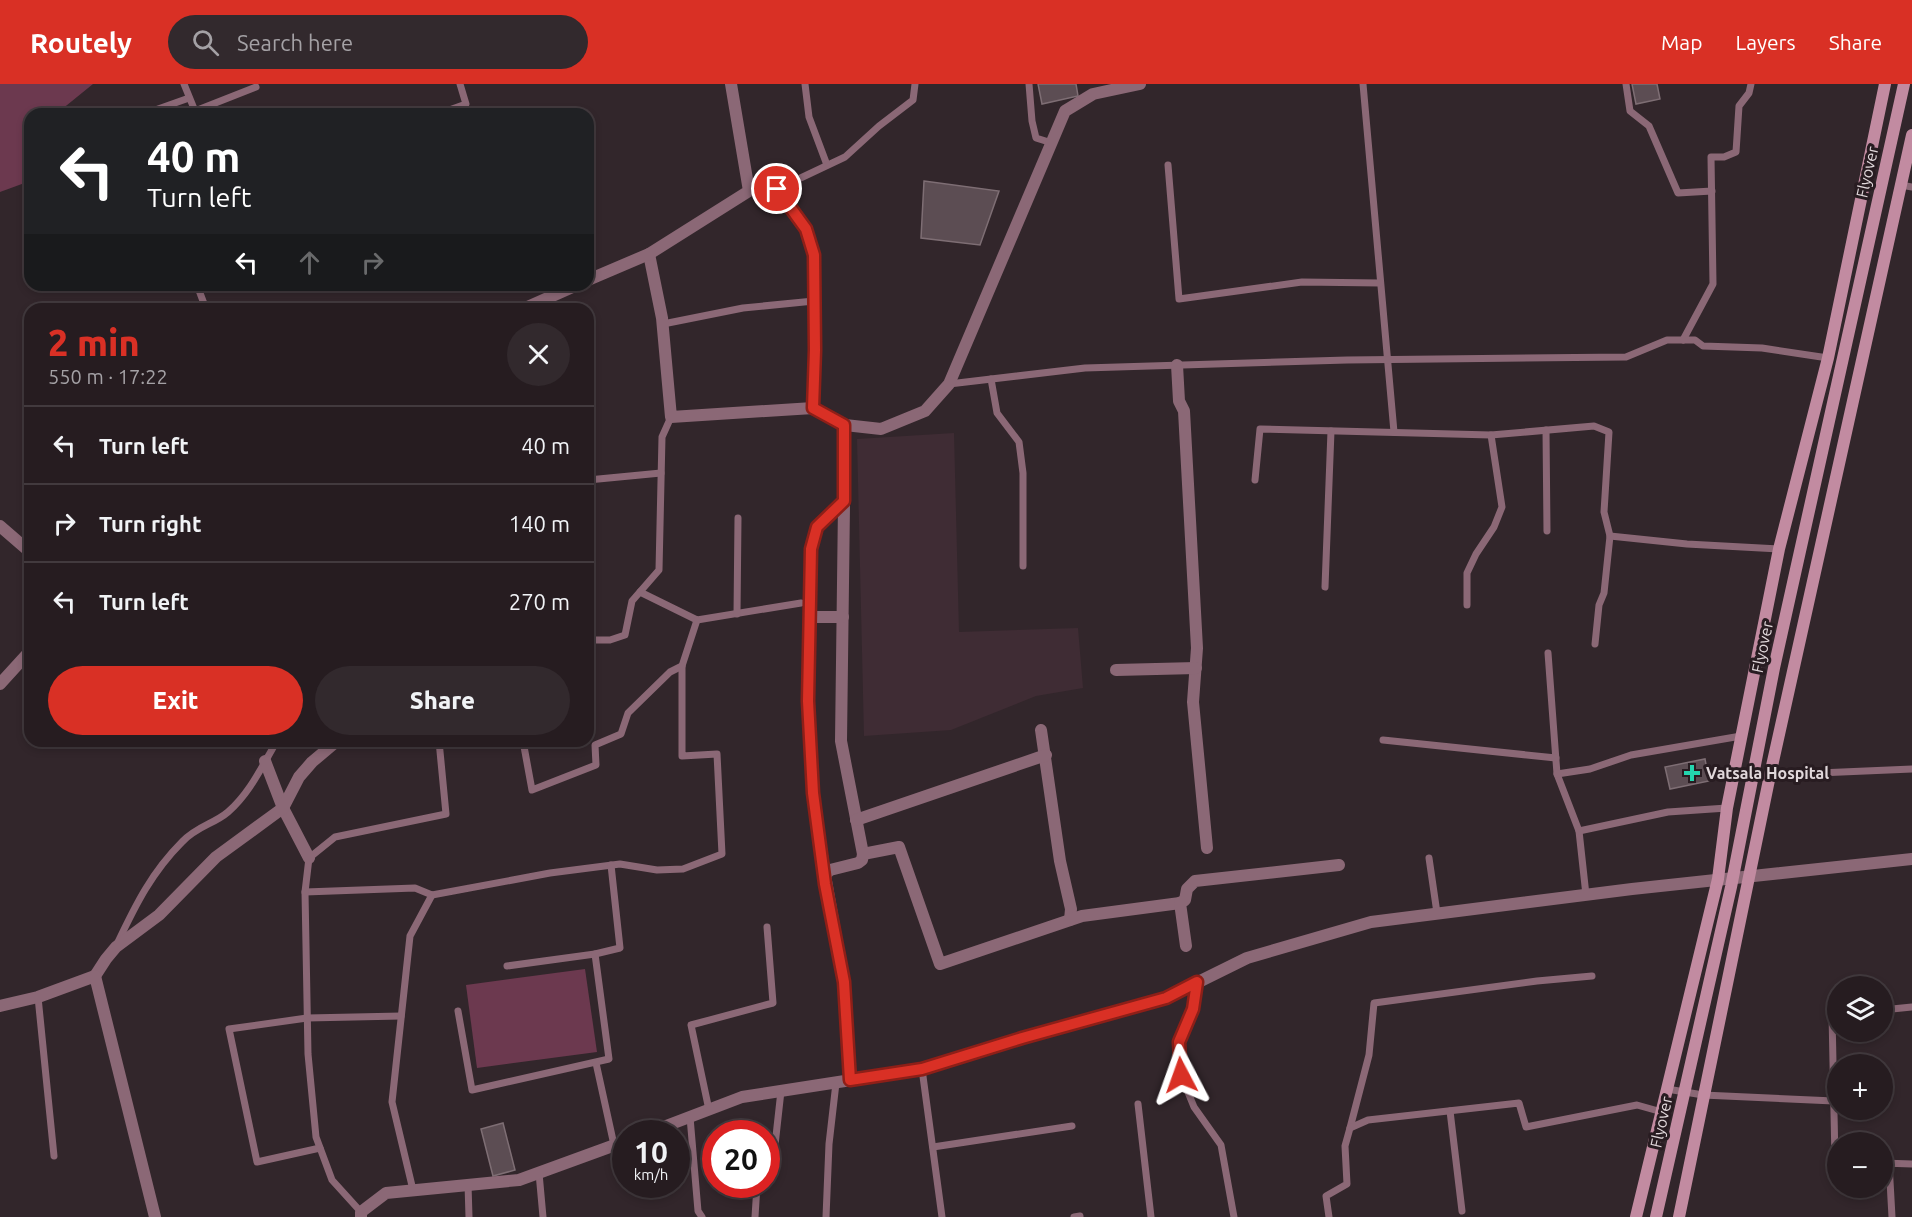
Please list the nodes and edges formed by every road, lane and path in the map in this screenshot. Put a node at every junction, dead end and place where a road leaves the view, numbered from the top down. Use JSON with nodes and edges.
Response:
{"nodes":[{"id":1,"x":184,"y":84,"type":"edge"},
{"id":2,"x":460,"y":84,"type":"edge"},
{"id":3,"x":731,"y":84,"type":"edge"},
{"id":4,"x":805,"y":84,"type":"edge"},
{"id":5,"x":915,"y":84,"type":"edge"},
{"id":6,"x":1029,"y":84,"type":"edge"},
{"id":7,"x":1140,"y":84,"type":"edge"},
{"id":8,"x":1363,"y":84,"type":"edge"},
{"id":9,"x":1626,"y":84,"type":"edge"},
{"id":10,"x":1751,"y":84,"type":"edge"},
{"id":11,"x":1885,"y":84,"type":"edge"},
{"id":12,"x":1904,"y":84,"type":"edge"},
{"id":13,"x":256,"y":87,"type":"dead end"},
{"id":14,"x":189,"y":98,"type":"junction"},
{"id":15,"x":161,"y":108,"type":"edge"},
{"id":16,"x":194,"y":108,"type":"edge"},
{"id":17,"x":203,"y":108,"type":"edge"},
{"id":18,"x":455,"y":108,"type":"edge"},
{"id":19,"x":1912,"y":135,"type":"edge"},
{"id":20,"x":1052,"y":143,"type":"junction"},
{"id":21,"x":827,"y":165,"type":"junction"},
{"id":22,"x":1168,"y":165,"type":"dead end"},
{"id":23,"x":1907,"y":186,"type":"edge"},
{"id":24,"x":777,"y":189,"type":"junction"},
{"id":25,"x":749,"y":191,"type":"junction"},
{"id":26,"x":1712,"y":191,"type":"junction"},
{"id":27,"x":649,"y":254,"type":"junction"},
{"id":28,"x":594,"y":277,"type":"edge"},
{"id":29,"x":1380,"y":282,"type":"junction"},
{"id":30,"x":564,"y":291,"type":"edge"},
{"id":31,"x":814,"y":301,"type":"junction"},
{"id":32,"x":536,"y":303,"type":"edge"},
{"id":33,"x":663,"y":324,"type":"junction"},
{"id":34,"x":1683,"y":340,"type":"junction"},
{"id":35,"x":1828,"y":358,"type":"junction"},
{"id":36,"x":1387,"y":360,"type":"junction"},
{"id":37,"x":1177,"y":365,"type":"junction"},
{"id":38,"x":991,"y":379,"type":"junction"},
{"id":39,"x":949,"y":384,"type":"junction"},
{"id":40,"x":813,"y":408,"type":"junction"},
{"id":41,"x":671,"y":417,"type":"junction"},
{"id":42,"x":844,"y":425,"type":"junction"},
{"id":43,"x":1331,"y":430,"type":"junction"},
{"id":44,"x":1546,"y":430,"type":"junction"},
{"id":45,"x":1394,"y":432,"type":"junction"},
{"id":46,"x":1491,"y":435,"type":"junction"},
{"id":47,"x":661,"y":473,"type":"junction"},
{"id":48,"x":594,"y":479,"type":"edge"},
{"id":49,"x":1255,"y":480,"type":"dead end"},
{"id":50,"x":844,"y":501,"type":"junction"},
{"id":51,"x":738,"y":518,"type":"dead end"},
{"id":52,"x":0,"y":526,"type":"edge"},
{"id":53,"x":1547,"y":531,"type":"dead end"},
{"id":54,"x":1610,"y":536,"type":"junction"},
{"id":55,"x":24,"y":547,"type":"edge"},
{"id":56,"x":1779,"y":549,"type":"junction"},
{"id":57,"x":1023,"y":566,"type":"dead end"},
{"id":58,"x":1325,"y":587,"type":"dead end"},
{"id":59,"x":640,"y":592,"type":"junction"},
{"id":60,"x":801,"y":603,"type":"dead end"},
{"id":61,"x":1467,"y":605,"type":"dead end"},
{"id":62,"x":737,"y":614,"type":"junction"},
{"id":63,"x":810,"y":617,"type":"junction"},
{"id":64,"x":843,"y":617,"type":"junction"},
{"id":65,"x":697,"y":620,"type":"junction"},
{"id":66,"x":594,"y":640,"type":"edge"},
{"id":67,"x":1595,"y":644,"type":"dead end"},
{"id":68,"x":1548,"y":653,"type":"dead end"},
{"id":69,"x":24,"y":658,"type":"edge"},
{"id":70,"x":682,"y":666,"type":"junction"},
{"id":71,"x":1196,"y":668,"type":"junction"},
{"id":72,"x":1116,"y":670,"type":"dead end"},
{"id":73,"x":0,"y":684,"type":"edge"},
{"id":74,"x":1041,"y":730,"type":"dead end"},
{"id":75,"x":1741,"y":736,"type":"junction"},
{"id":76,"x":1383,"y":740,"type":"dead end"},
{"id":77,"x":273,"y":747,"type":"edge"},
{"id":78,"x":329,"y":747,"type":"edge"},
{"id":79,"x":440,"y":747,"type":"edge"},
{"id":80,"x":524,"y":747,"type":"edge"},
{"id":81,"x":1046,"y":756,"type":"junction"},
{"id":82,"x":1556,"y":758,"type":"junction"},
{"id":83,"x":265,"y":761,"type":"junction"},
{"id":84,"x":1912,"y":769,"type":"edge"},
{"id":85,"x":1557,"y":774,"type":"junction"},
{"id":86,"x":1770,"y":775,"type":"junction"},
{"id":87,"x":283,"y":808,"type":"junction"},
{"id":88,"x":1727,"y":808,"type":"junction"},
{"id":89,"x":856,"y":820,"type":"junction"},
{"id":90,"x":1579,"y":831,"type":"junction"},
{"id":91,"x":1207,"y":848,"type":"dead end"},
{"id":92,"x":863,"y":854,"type":"junction"},
{"id":93,"x":309,"y":858,"type":"junction"},
{"id":94,"x":1429,"y":858,"type":"dead end"},
{"id":95,"x":1912,"y":859,"type":"edge"},
{"id":96,"x":611,"y":865,"type":"junction"},
{"id":97,"x":1339,"y":865,"type":"dead end"},
{"id":98,"x":825,"y":875,"type":"junction"},
{"id":99,"x":1748,"y":876,"type":"junction"},
{"id":100,"x":1718,"y":879,"type":"junction"},
{"id":101,"x":305,"y":892,"type":"junction"},
{"id":102,"x":432,"y":895,"type":"junction"},
{"id":103,"x":1586,"y":895,"type":"junction"},
{"id":104,"x":1180,"y":903,"type":"junction"},
{"id":105,"x":1437,"y":913,"type":"junction"},
{"id":106,"x":1070,"y":920,"type":"junction"},
{"id":107,"x":767,"y":927,"type":"dead end"},
{"id":108,"x":1186,"y":945,"type":"dead end"},
{"id":109,"x":116,"y":947,"type":"junction"},
{"id":110,"x":595,"y":954,"type":"junction"},
{"id":111,"x":507,"y":966,"type":"dead end"},
{"id":112,"x":95,"y":976,"type":"junction"},
{"id":113,"x":1592,"y":976,"type":"dead end"},
{"id":114,"x":1197,"y":982,"type":"junction"},
{"id":115,"x":38,"y":997,"type":"junction"},
{"id":116,"x":0,"y":1006,"type":"edge"},
{"id":117,"x":1912,"y":1007,"type":"edge"},
{"id":118,"x":1893,"y":1009,"type":"edge"},
{"id":119,"x":458,"y":1011,"type":"dead end"},
{"id":120,"x":401,"y":1016,"type":"junction"},
{"id":121,"x":307,"y":1018,"type":"junction"},
{"id":122,"x":596,"y":1063,"type":"junction"},
{"id":123,"x":922,"y":1069,"type":"junction"},
{"id":124,"x":850,"y":1080,"type":"junction"},
{"id":125,"x":836,"y":1083,"type":"junction"},
{"id":126,"x":1667,"y":1089,"type":"junction"},
{"id":127,"x":781,"y":1091,"type":"junction"},
{"id":128,"x":1703,"y":1095,"type":"junction"},
{"id":129,"x":1827,"y":1101,"type":"edge"},
{"id":130,"x":1138,"y":1104,"type":"dead end"},
{"id":131,"x":709,"y":1110,"type":"junction"},
{"id":132,"x":1450,"y":1111,"type":"junction"},
{"id":133,"x":1662,"y":1112,"type":"junction"},
{"id":134,"x":690,"y":1117,"type":"junction"},
{"id":135,"x":613,"y":1120,"type":"edge"},
{"id":136,"x":682,"y":1120,"type":"edge"},
{"id":137,"x":778,"y":1120,"type":"edge"},
{"id":138,"x":1072,"y":1126,"type":"dead end"},
{"id":139,"x":1350,"y":1128,"type":"junction"},
{"id":140,"x":612,"y":1146,"type":"edge"},
{"id":141,"x":933,"y":1147,"type":"junction"},
{"id":142,"x":320,"y":1148,"type":"junction"},
{"id":143,"x":54,"y":1156,"type":"dead end"},
{"id":144,"x":1893,"y":1163,"type":"edge"},
{"id":145,"x":1912,"y":1164,"type":"edge"},
{"id":146,"x":539,"y":1173,"type":"junction"},
{"id":147,"x":468,"y":1184,"type":"junction"},
{"id":148,"x":413,"y":1190,"type":"junction"},
{"id":149,"x":757,"y":1198,"type":"edge"},
{"id":150,"x":1890,"y":1198,"type":"edge"},
{"id":151,"x":1462,"y":1211,"type":"dead end"},
{"id":152,"x":361,"y":1214,"type":"edge"},
{"id":153,"x":155,"y":1217,"type":"edge"},
{"id":154,"x":469,"y":1217,"type":"edge"},
{"id":155,"x":543,"y":1217,"type":"edge"},
{"id":156,"x":702,"y":1217,"type":"edge"},
{"id":157,"x":756,"y":1217,"type":"edge"},
{"id":158,"x":826,"y":1217,"type":"edge"},
{"id":159,"x":942,"y":1217,"type":"edge"},
{"id":160,"x":1151,"y":1217,"type":"edge"},
{"id":161,"x":1234,"y":1217,"type":"edge"},
{"id":162,"x":1329,"y":1217,"type":"edge"},
{"id":163,"x":1636,"y":1217,"type":"edge"},
{"id":164,"x":1656,"y":1217,"type":"edge"},
{"id":165,"x":1679,"y":1217,"type":"edge"},
{"id":166,"x":1892,"y":1217,"type":"edge"}],
"edges":[{"from":1,"to":14,"type":"lane"},
{"from":2,"to":18,"type":"lane"},
{"from":3,"to":25,"type":"street"},
{"from":4,"to":21,"type":"lane"},
{"from":5,"to":21,"type":"lane"},
{"from":6,"to":20,"type":"lane"},
{"from":7,"to":20,"type":"street"},
{"from":8,"to":29,"type":"lane"},
{"from":9,"to":26,"type":"lane"},
{"from":10,"to":26,"type":"lane"},
{"from":11,"to":35,"type":"main road"},
{"from":12,"to":164,"type":"main road","name":"Flyover","bridge":true},
{"from":13,"to":17,"type":"lane"},
{"from":14,"to":15,"type":"lane"},
{"from":14,"to":16,"type":"lane"},
{"from":19,"to":23,"type":"main road"},
{"from":20,"to":39,"type":"street"},
{"from":21,"to":24,"type":"lane"},
{"from":22,"to":29,"type":"lane"},
{"from":23,"to":86,"type":"main road"},
{"from":24,"to":25,"type":"lane"},
{"from":24,"to":31,"type":"lane"},
{"from":25,"to":27,"type":"street"},
{"from":26,"to":34,"type":"lane"},
{"from":27,"to":28,"type":"street"},
{"from":27,"to":33,"type":"street"},
{"from":29,"to":36,"type":"lane"},
{"from":30,"to":32,"type":"street"},
{"from":31,"to":33,"type":"lane"},
{"from":31,"to":40,"type":"lane"},
{"from":33,"to":41,"type":"street"},
{"from":34,"to":35,"type":"lane"},
{"from":34,"to":36,"type":"lane"},
{"from":35,"to":56,"type":"main road"},
{"from":36,"to":37,"type":"lane"},
{"from":36,"to":45,"type":"lane"},
{"from":37,"to":38,"type":"lane"},
{"from":37,"to":71,"type":"street"},
{"from":38,"to":39,"type":"lane"},
{"from":38,"to":57,"type":"lane"},
{"from":39,"to":42,"type":"street"},
{"from":40,"to":41,"type":"street"},
{"from":40,"to":42,"type":"street"},
{"from":41,"to":47,"type":"lane"},
{"from":42,"to":50,"type":"street"},
{"from":43,"to":45,"type":"lane"},
{"from":43,"to":49,"type":"lane"},
{"from":43,"to":58,"type":"lane"},
{"from":44,"to":46,"type":"lane"},
{"from":44,"to":53,"type":"lane"},
{"from":44,"to":54,"type":"lane"},
{"from":45,"to":46,"type":"lane"},
{"from":46,"to":61,"type":"lane"},
{"from":47,"to":48,"type":"lane"},
{"from":47,"to":59,"type":"lane"},
{"from":50,"to":63,"type":"street"},
{"from":50,"to":64,"type":"street"},
{"from":51,"to":62,"type":"lane"},
{"from":52,"to":55,"type":"street"},
{"from":54,"to":56,"type":"lane"},
{"from":54,"to":67,"type":"lane"},
{"from":56,"to":75,"type":"main road"},
{"from":59,"to":65,"type":"lane"},
{"from":59,"to":66,"type":"lane"},
{"from":60,"to":62,"type":"lane"},
{"from":62,"to":65,"type":"lane"},
{"from":63,"to":64,"type":"street"},
{"from":63,"to":98,"type":"street"},
{"from":64,"to":89,"type":"street"},
{"from":65,"to":70,"type":"lane"},
{"from":68,"to":82,"type":"lane"},
{"from":69,"to":73,"type":"street"},
{"from":70,"to":80,"type":"lane"},
{"from":70,"to":96,"type":"lane"},
{"from":71,"to":72,"type":"street"},
{"from":71,"to":91,"type":"street"},
{"from":74,"to":81,"type":"street"},
{"from":75,"to":85,"type":"lane"},
{"from":75,"to":88,"type":"main road"},
{"from":76,"to":82,"type":"lane"},
{"from":77,"to":83,"type":"lane"},
{"from":78,"to":87,"type":"street"},
{"from":79,"to":93,"type":"lane"},
{"from":81,"to":89,"type":"street"},
{"from":81,"to":106,"type":"street"},
{"from":82,"to":85,"type":"lane"},
{"from":83,"to":87,"type":"street"},
{"from":83,"to":109,"type":"lane"},
{"from":84,"to":86,"type":"lane"},
{"from":85,"to":90,"type":"lane"},
{"from":86,"to":99,"type":"main road"},
{"from":87,"to":93,"type":"street"},
{"from":87,"to":109,"type":"street"},
{"from":88,"to":90,"type":"lane"},
{"from":88,"to":100,"type":"main road"},
{"from":89,"to":92,"type":"street"},
{"from":90,"to":103,"type":"lane"},
{"from":92,"to":98,"type":"street"},
{"from":92,"to":106,"type":"street"},
{"from":93,"to":101,"type":"lane"},
{"from":94,"to":105,"type":"lane"},
{"from":95,"to":99,"type":"street"},
{"from":96,"to":102,"type":"lane"},
{"from":96,"to":110,"type":"lane"},
{"from":97,"to":104,"type":"street"},
{"from":98,"to":124,"type":"street"},
{"from":99,"to":100,"type":"street"},
{"from":99,"to":128,"type":"main road"},
{"from":100,"to":103,"type":"street"},
{"from":100,"to":126,"type":"main road"},
{"from":101,"to":102,"type":"lane"},
{"from":101,"to":121,"type":"lane"},
{"from":102,"to":120,"type":"lane"},
{"from":103,"to":105,"type":"street"},
{"from":104,"to":106,"type":"street"},
{"from":104,"to":108,"type":"street"},
{"from":105,"to":114,"type":"street"},
{"from":107,"to":131,"type":"lane"},
{"from":109,"to":112,"type":"street"},
{"from":110,"to":111,"type":"lane"},
{"from":110,"to":122,"type":"lane"},
{"from":112,"to":115,"type":"street"},
{"from":112,"to":153,"type":"street"},
{"from":113,"to":139,"type":"lane"},
{"from":114,"to":123,"type":"street"},
{"from":114,"to":161,"type":"lane"},
{"from":115,"to":116,"type":"street"},
{"from":115,"to":143,"type":"lane"},
{"from":117,"to":118,"type":"lane"},
{"from":119,"to":122,"type":"lane"},
{"from":120,"to":121,"type":"lane"},
{"from":120,"to":148,"type":"lane"},
{"from":121,"to":142,"type":"lane"},
{"from":121,"to":142,"type":"lane"},
{"from":122,"to":135,"type":"lane"},
{"from":123,"to":124,"type":"street"},
{"from":123,"to":141,"type":"lane"},
{"from":124,"to":125,"type":"street"},
{"from":125,"to":127,"type":"street"},
{"from":125,"to":158,"type":"lane"},
{"from":126,"to":128,"type":"lane"},
{"from":126,"to":133,"type":"main road"},
{"from":127,"to":131,"type":"street"},
{"from":127,"to":137,"type":"lane"},
{"from":128,"to":129,"type":"lane"},
{"from":128,"to":165,"type":"main road"},
{"from":130,"to":160,"type":"lane"},
{"from":131,"to":134,"type":"street"},
{"from":132,"to":133,"type":"lane"},
{"from":132,"to":139,"type":"lane"},
{"from":132,"to":151,"type":"lane"},
{"from":133,"to":163,"type":"main road"},
{"from":134,"to":136,"type":"street"},
{"from":134,"to":156,"type":"lane"},
{"from":138,"to":141,"type":"lane"},
{"from":139,"to":162,"type":"lane"},
{"from":140,"to":146,"type":"street"},
{"from":141,"to":159,"type":"lane"},
{"from":142,"to":152,"type":"lane"},
{"from":144,"to":145,"type":"lane"},
{"from":146,"to":147,"type":"street"},
{"from":146,"to":155,"type":"lane"},
{"from":147,"to":148,"type":"street"},
{"from":147,"to":154,"type":"lane"},
{"from":148,"to":152,"type":"street"},
{"from":149,"to":157,"type":"lane"},
{"from":150,"to":166,"type":"lane"}]}
